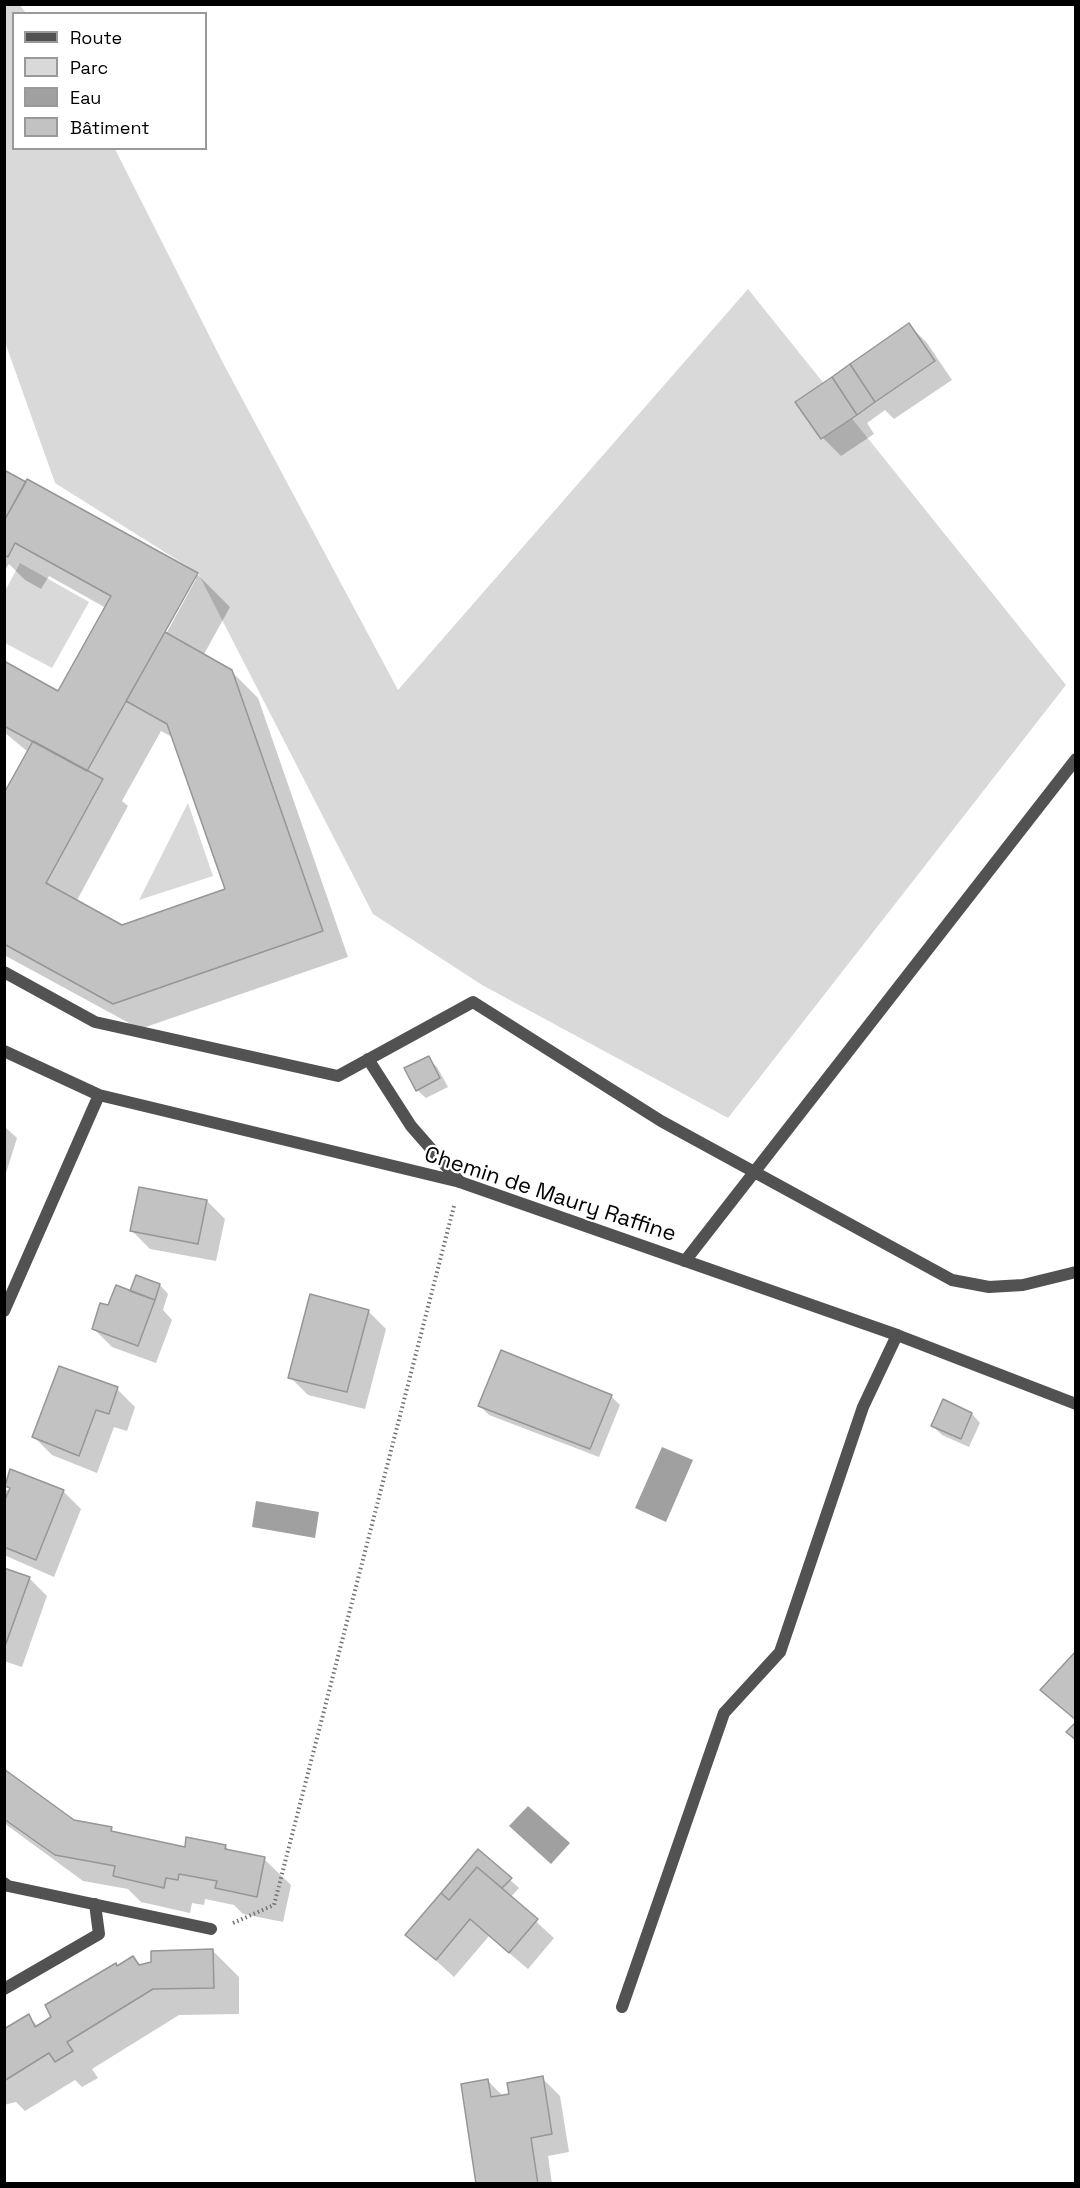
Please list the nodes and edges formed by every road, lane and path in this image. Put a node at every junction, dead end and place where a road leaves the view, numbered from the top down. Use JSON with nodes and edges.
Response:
{"nodes":[{"id":1,"x":1076,"y":759,"type":"edge"},
{"id":2,"x":4,"y":972,"type":"edge"},
{"id":3,"x":4,"y":1051,"type":"edge"},
{"id":4,"x":368,"y":1059,"type":"junction"},
{"id":5,"x":99,"y":1095,"type":"junction"},
{"id":6,"x":754,"y":1173,"type":"junction"},
{"id":7,"x":460,"y":1182,"type":"junction"},
{"id":8,"x":685,"y":1262,"type":"junction"},
{"id":9,"x":1076,"y":1272,"type":"edge"},
{"id":10,"x":4,"y":1311,"type":"edge"},
{"id":11,"x":897,"y":1335,"type":"junction"},
{"id":12,"x":1076,"y":1404,"type":"edge"},
{"id":13,"x":6,"y":1886,"type":"edge"},
{"id":14,"x":95,"y":1904,"type":"junction"},
{"id":15,"x":211,"y":1929,"type":"joint"},
{"id":16,"x":4,"y":1989,"type":"edge"},
{"id":17,"x":622,"y":2007,"type":"dead end"}],
"edges":[{"from":1,"to":6,"type":"street"},
{"from":2,"to":4,"type":"street"},
{"from":3,"to":5,"type":"street","name":"Chemin de Maury Raffine"},
{"from":4,"to":6,"type":"street"},
{"from":4,"to":7,"type":"street"},
{"from":5,"to":7,"type":"street","name":"Chemin de Maury Raffine"},
{"from":5,"to":10,"type":"street"},
{"from":6,"to":8,"type":"street"},
{"from":6,"to":9,"type":"street"},
{"from":7,"to":8,"type":"street","name":"Chemin de Maury Raffine"},
{"from":7,"to":15,"type":"path"},
{"from":8,"to":11,"type":"street","name":"Chemin de Maury Raffine"},
{"from":11,"to":12,"type":"street","name":"Chemin de Maury Raffine"},
{"from":11,"to":17,"type":"street"},
{"from":13,"to":14,"type":"street"},
{"from":14,"to":15,"type":"street"},
{"from":14,"to":16,"type":"street"}]}
